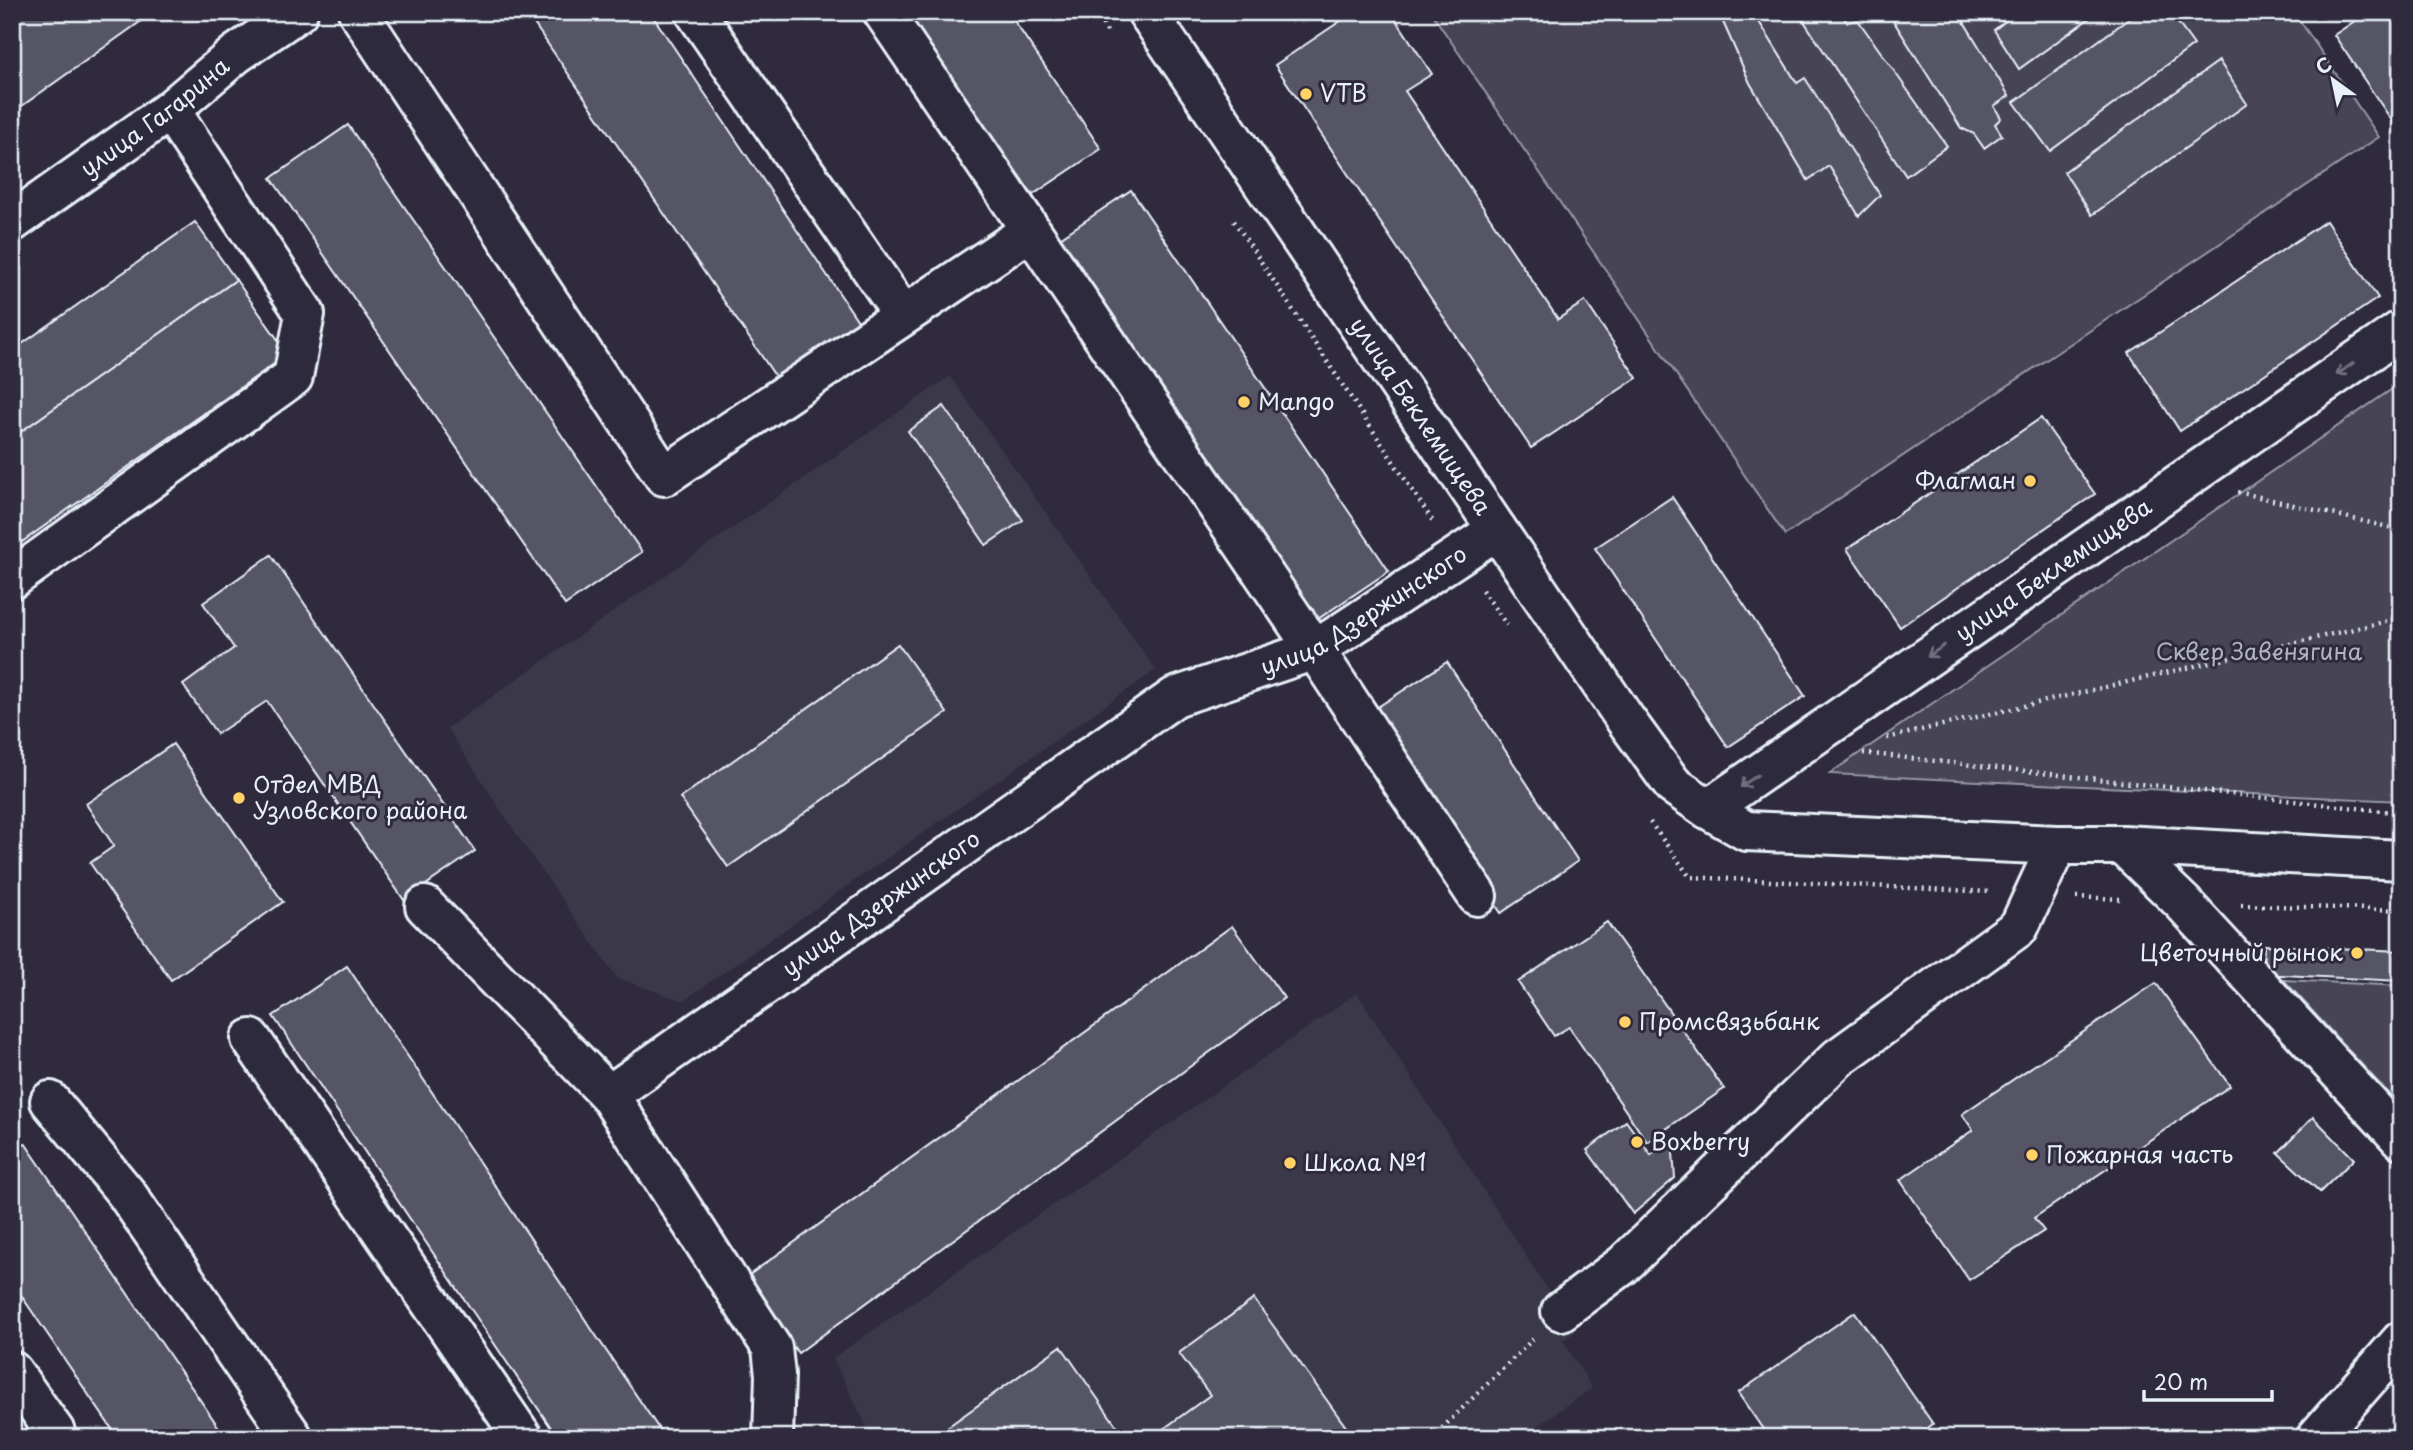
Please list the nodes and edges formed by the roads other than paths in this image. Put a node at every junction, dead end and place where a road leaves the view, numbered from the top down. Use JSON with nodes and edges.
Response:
{"nodes":[{"id":1,"x":298,"y":12,"type":"edge"},
{"id":2,"x":358,"y":12,"type":"edge"},
{"id":3,"x":695,"y":12,"type":"edge"},
{"id":4,"x":883,"y":12,"type":"edge"},
{"id":5,"x":1147,"y":12,"type":"edge"},
{"id":6,"x":170,"y":110,"type":"junction"},
{"id":7,"x":12,"y":222,"type":"edge"},
{"id":8,"x":1030,"y":231,"type":"junction"},
{"id":9,"x":903,"y":314,"type":"junction"},
{"id":10,"x":2401,"y":330,"type":"edge"},
{"id":11,"x":1497,"y":530,"type":"junction"},
{"id":12,"x":12,"y":579,"type":"edge"},
{"id":13,"x":1315,"y":650,"type":"junction"},
{"id":14,"x":1707,"y":809,"type":"junction"},
{"id":15,"x":2057,"y":845,"type":"junction"},
{"id":16,"x":2123,"y":845,"type":"junction"},
{"id":17,"x":2401,"y":860,"type":"edge"},
{"id":18,"x":1477,"y":896,"type":"dead end"},
{"id":19,"x":425,"y":906,"type":"dead end"},
{"id":20,"x":251,"y":1038,"type":"dead end"},
{"id":21,"x":609,"y":1095,"type":"junction"},
{"id":22,"x":50,"y":1101,"type":"dead end"},
{"id":23,"x":2401,"y":1139,"type":"edge"},
{"id":24,"x":1561,"y":1311,"type":"road end"},
{"id":25,"x":2401,"y":1340,"type":"edge"},
{"id":26,"x":12,"y":1371,"type":"edge"},
{"id":27,"x":56,"y":1438,"type":"edge"},
{"id":28,"x":293,"y":1438,"type":"edge"},
{"id":29,"x":523,"y":1438,"type":"edge"},
{"id":30,"x":773,"y":1438,"type":"edge"},
{"id":31,"x":2316,"y":1438,"type":"edge"}],
"edges":[{"from":1,"to":6,"type":"street","name":"улица Гагарина"},
{"from":2,"to":9,"type":"street"},
{"from":3,"to":9,"type":"street"},
{"from":4,"to":8,"type":"street"},
{"from":5,"to":11,"type":"street","name":"улица Беклемищева"},
{"from":6,"to":7,"type":"street","name":"улица Гагарина"},
{"from":6,"to":12,"type":"street"},
{"from":8,"to":9,"type":"street"},
{"from":8,"to":13,"type":"street"},
{"from":10,"to":14,"type":"street","name":"улица Беклемищева","one_way":true},
{"from":11,"to":13,"type":"street","name":"улица Дзержинского"},
{"from":11,"to":14,"type":"street","name":"улица Беклемищева"},
{"from":13,"to":18,"type":"street"},
{"from":13,"to":21,"type":"street","name":"улица Дзержинского"},
{"from":14,"to":15,"type":"street","name":"улица Беклемищева"},
{"from":15,"to":16,"type":"street","name":"улица Беклемищева"},
{"from":15,"to":24,"type":"street"},
{"from":16,"to":17,"type":"street","name":"улица Беклемищева"},
{"from":16,"to":23,"type":"street"},
{"from":19,"to":21,"type":"street"},
{"from":20,"to":29,"type":"street"},
{"from":21,"to":30,"type":"street"},
{"from":22,"to":28,"type":"street"},
{"from":25,"to":31,"type":"street"},
{"from":26,"to":27,"type":"street"}]}
